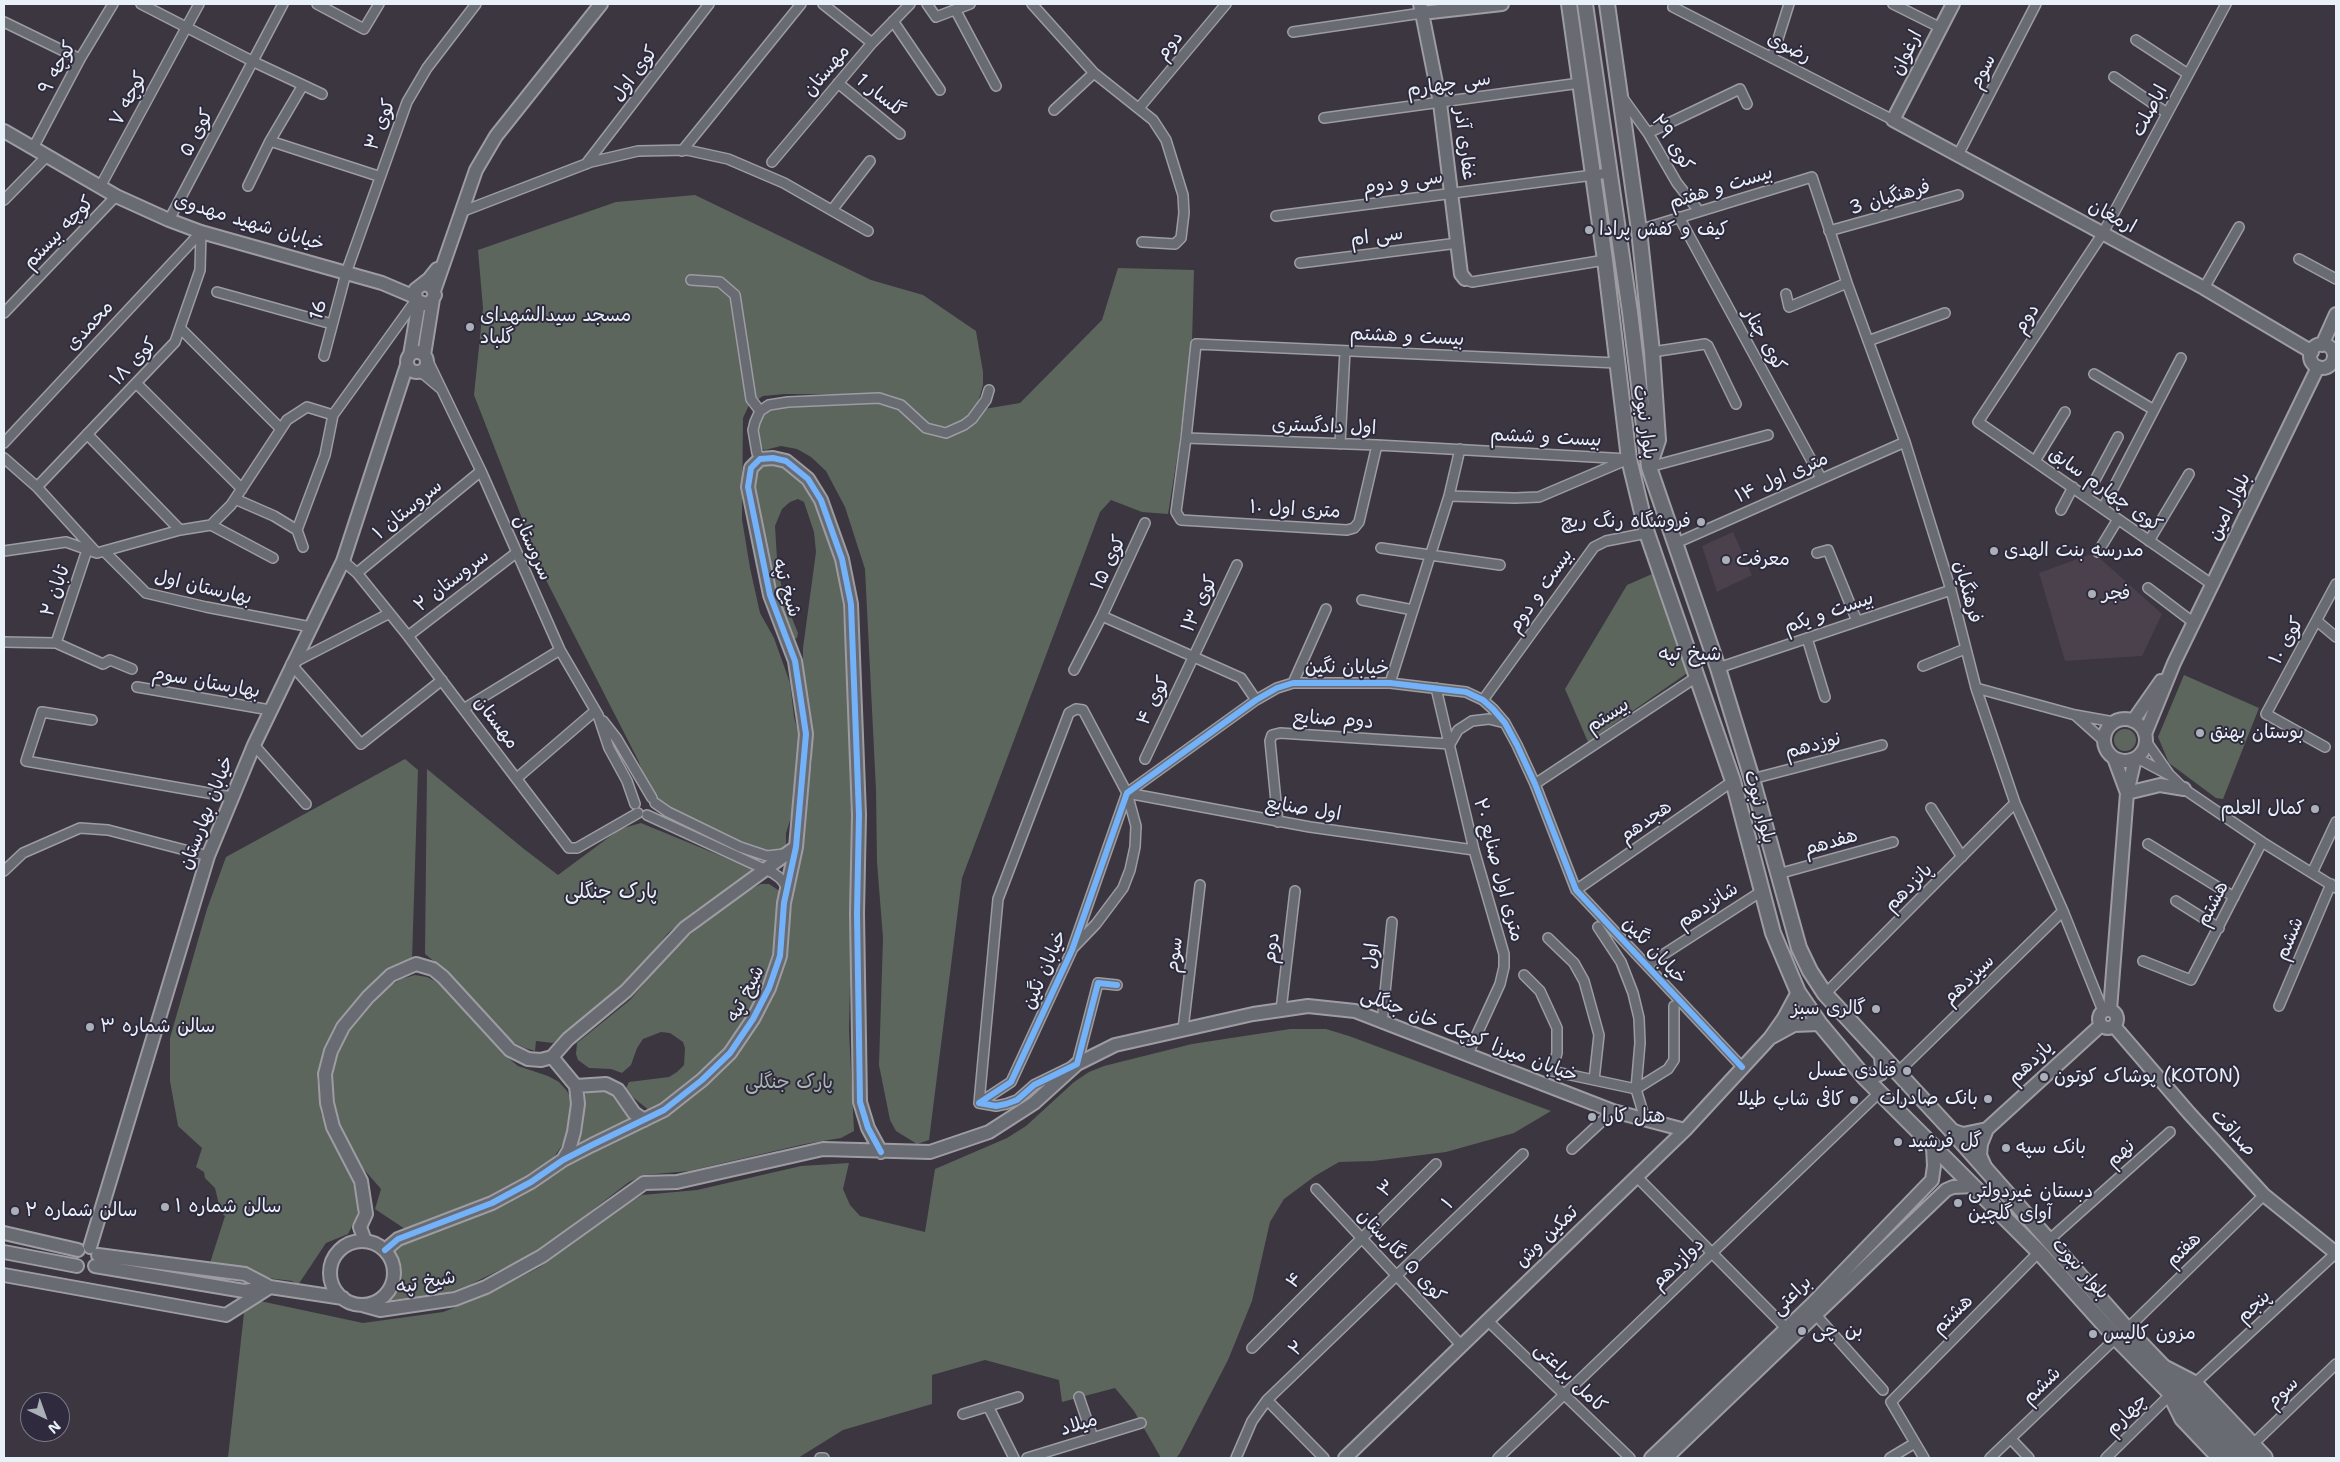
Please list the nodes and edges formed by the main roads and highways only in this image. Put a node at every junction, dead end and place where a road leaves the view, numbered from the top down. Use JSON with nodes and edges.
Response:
{"nodes":[{"id":1,"x":1569,"y":4,"type":"edge"},
{"id":2,"x":1585,"y":4,"type":"edge"},
{"id":3,"x":1606,"y":4,"type":"edge"},
{"id":4,"x":1649,"y":467,"type":"junction"},
{"id":5,"x":1882,"y":1057,"type":"junction"},
{"id":6,"x":1865,"y":1078,"type":"junction"},
{"id":7,"x":1918,"y":1096,"type":"junction"},
{"id":8,"x":1901,"y":1112,"type":"junction"},
{"id":9,"x":2122,"y":1333,"type":"junction"},
{"id":10,"x":2165,"y":1369,"type":"junction"},
{"id":11,"x":2171,"y":1394,"type":"junction"},
{"id":12,"x":2252,"y":1452,"type":"edge"},
{"id":13,"x":2221,"y":1458,"type":"edge"},
{"id":14,"x":2234,"y":1458,"type":"edge"},
{"id":15,"x":2264,"y":1458,"type":"edge"}],
"edges":[{"from":1,"to":6,"type":"main road","name":"بلوار نبوت"},
{"from":2,"to":4,"type":"main road","name":"بلوار نبوت"},
{"from":3,"to":4,"type":"main road"},
{"from":4,"to":5,"type":"main road","name":"بلوار نبوت"},
{"from":5,"to":6,"type":"main road"},
{"from":5,"to":7,"type":"main road","name":"بلوار نبوت"},
{"from":6,"to":8,"type":"main road","name":"بلوار نبوت"},
{"from":7,"to":8,"type":"main road"},
{"from":7,"to":9,"type":"main road","name":"بلوار نبوت"},
{"from":8,"to":9,"type":"main road","name":"بلوار نبوت"},
{"from":9,"to":10,"type":"main road","name":"بلوار نبوت"},
{"from":9,"to":11,"type":"main road","name":"بلوار نبوت"},
{"from":10,"to":12,"type":"main road","name":"بلوار نبوت"},
{"from":10,"to":12,"type":"highway"},
{"from":11,"to":13,"type":"highway"},
{"from":11,"to":14,"type":"main road","name":"بلوار نبوت"},
{"from":12,"to":15,"type":"highway"}]}
